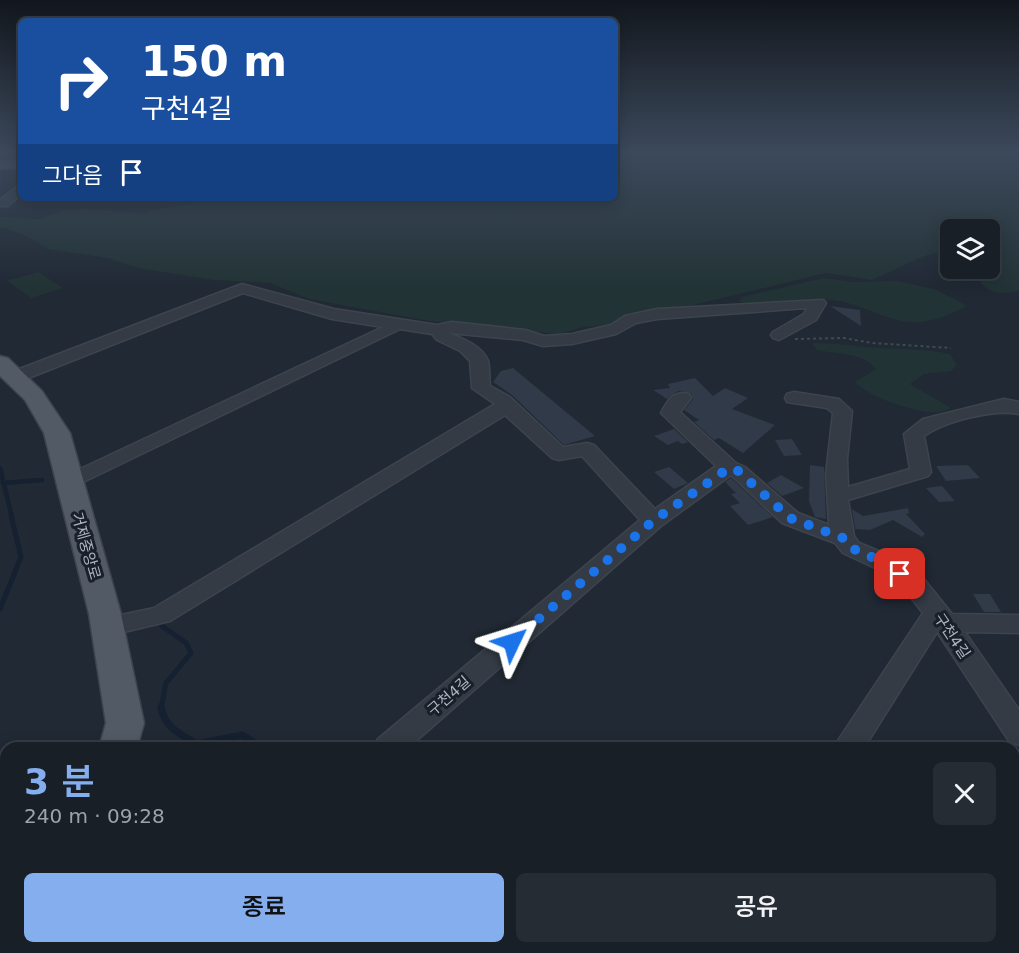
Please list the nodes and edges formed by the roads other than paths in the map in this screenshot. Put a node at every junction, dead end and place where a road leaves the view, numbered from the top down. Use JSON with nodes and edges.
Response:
{"nodes":[{"id":1,"x":10,"y":198,"type":"edge"},
{"id":2,"x":4,"y":204,"type":"dead end"},
{"id":3,"x":398,"y":323,"type":"junction"},
{"id":4,"x":437,"y":330,"type":"junction"},
{"id":5,"x":779,"y":335,"type":"road end"},
{"id":6,"x":7,"y":370,"type":"edge"},
{"id":7,"x":682,"y":398,"type":"dead end"},
{"id":8,"x":794,"y":398,"type":"dead end"},
{"id":9,"x":506,"y":406,"type":"junction"},
{"id":10,"x":1019,"y":408,"type":"edge"},
{"id":11,"x":729,"y":468,"type":"junction"},
{"id":12,"x":68,"y":482,"type":"junction"},
{"id":13,"x":836,"y":492,"type":"junction"},
{"id":14,"x":653,"y":521,"type":"junction"},
{"id":15,"x":843,"y":538,"type":"junction"},
{"id":16,"x":941,"y":618,"type":"junction"},
{"id":17,"x":1019,"y":624,"type":"edge"},
{"id":18,"x":107,"y":627,"type":"junction"},
{"id":19,"x":1019,"y":733,"type":"edge"},
{"id":20,"x":120,"y":742,"type":"edge"},
{"id":21,"x":395,"y":742,"type":"edge"},
{"id":22,"x":852,"y":742,"type":"edge"}],
"edges":[{"from":1,"to":2,"type":"street"},
{"from":3,"to":4,"type":"street"},
{"from":3,"to":6,"type":"street"},
{"from":3,"to":12,"type":"street"},
{"from":4,"to":5,"type":"street"},
{"from":4,"to":9,"type":"street"},
{"from":6,"to":12,"type":"main road","name":"거제중앙로"},
{"from":7,"to":11,"type":"street"},
{"from":8,"to":13,"type":"street"},
{"from":9,"to":14,"type":"street"},
{"from":9,"to":18,"type":"street"},
{"from":10,"to":13,"type":"street"},
{"from":11,"to":14,"type":"street","name":"구천4길"},
{"from":11,"to":15,"type":"street","name":"구천4길"},
{"from":12,"to":18,"type":"main road","name":"거제중앙로"},
{"from":13,"to":15,"type":"street"},
{"from":14,"to":21,"type":"street","name":"구천4길"},
{"from":15,"to":16,"type":"street","name":"구천4길"},
{"from":16,"to":17,"type":"street"},
{"from":16,"to":19,"type":"street","name":"구천4길"},
{"from":16,"to":22,"type":"street"},
{"from":18,"to":20,"type":"main road","name":"거제중앙로"}]}
